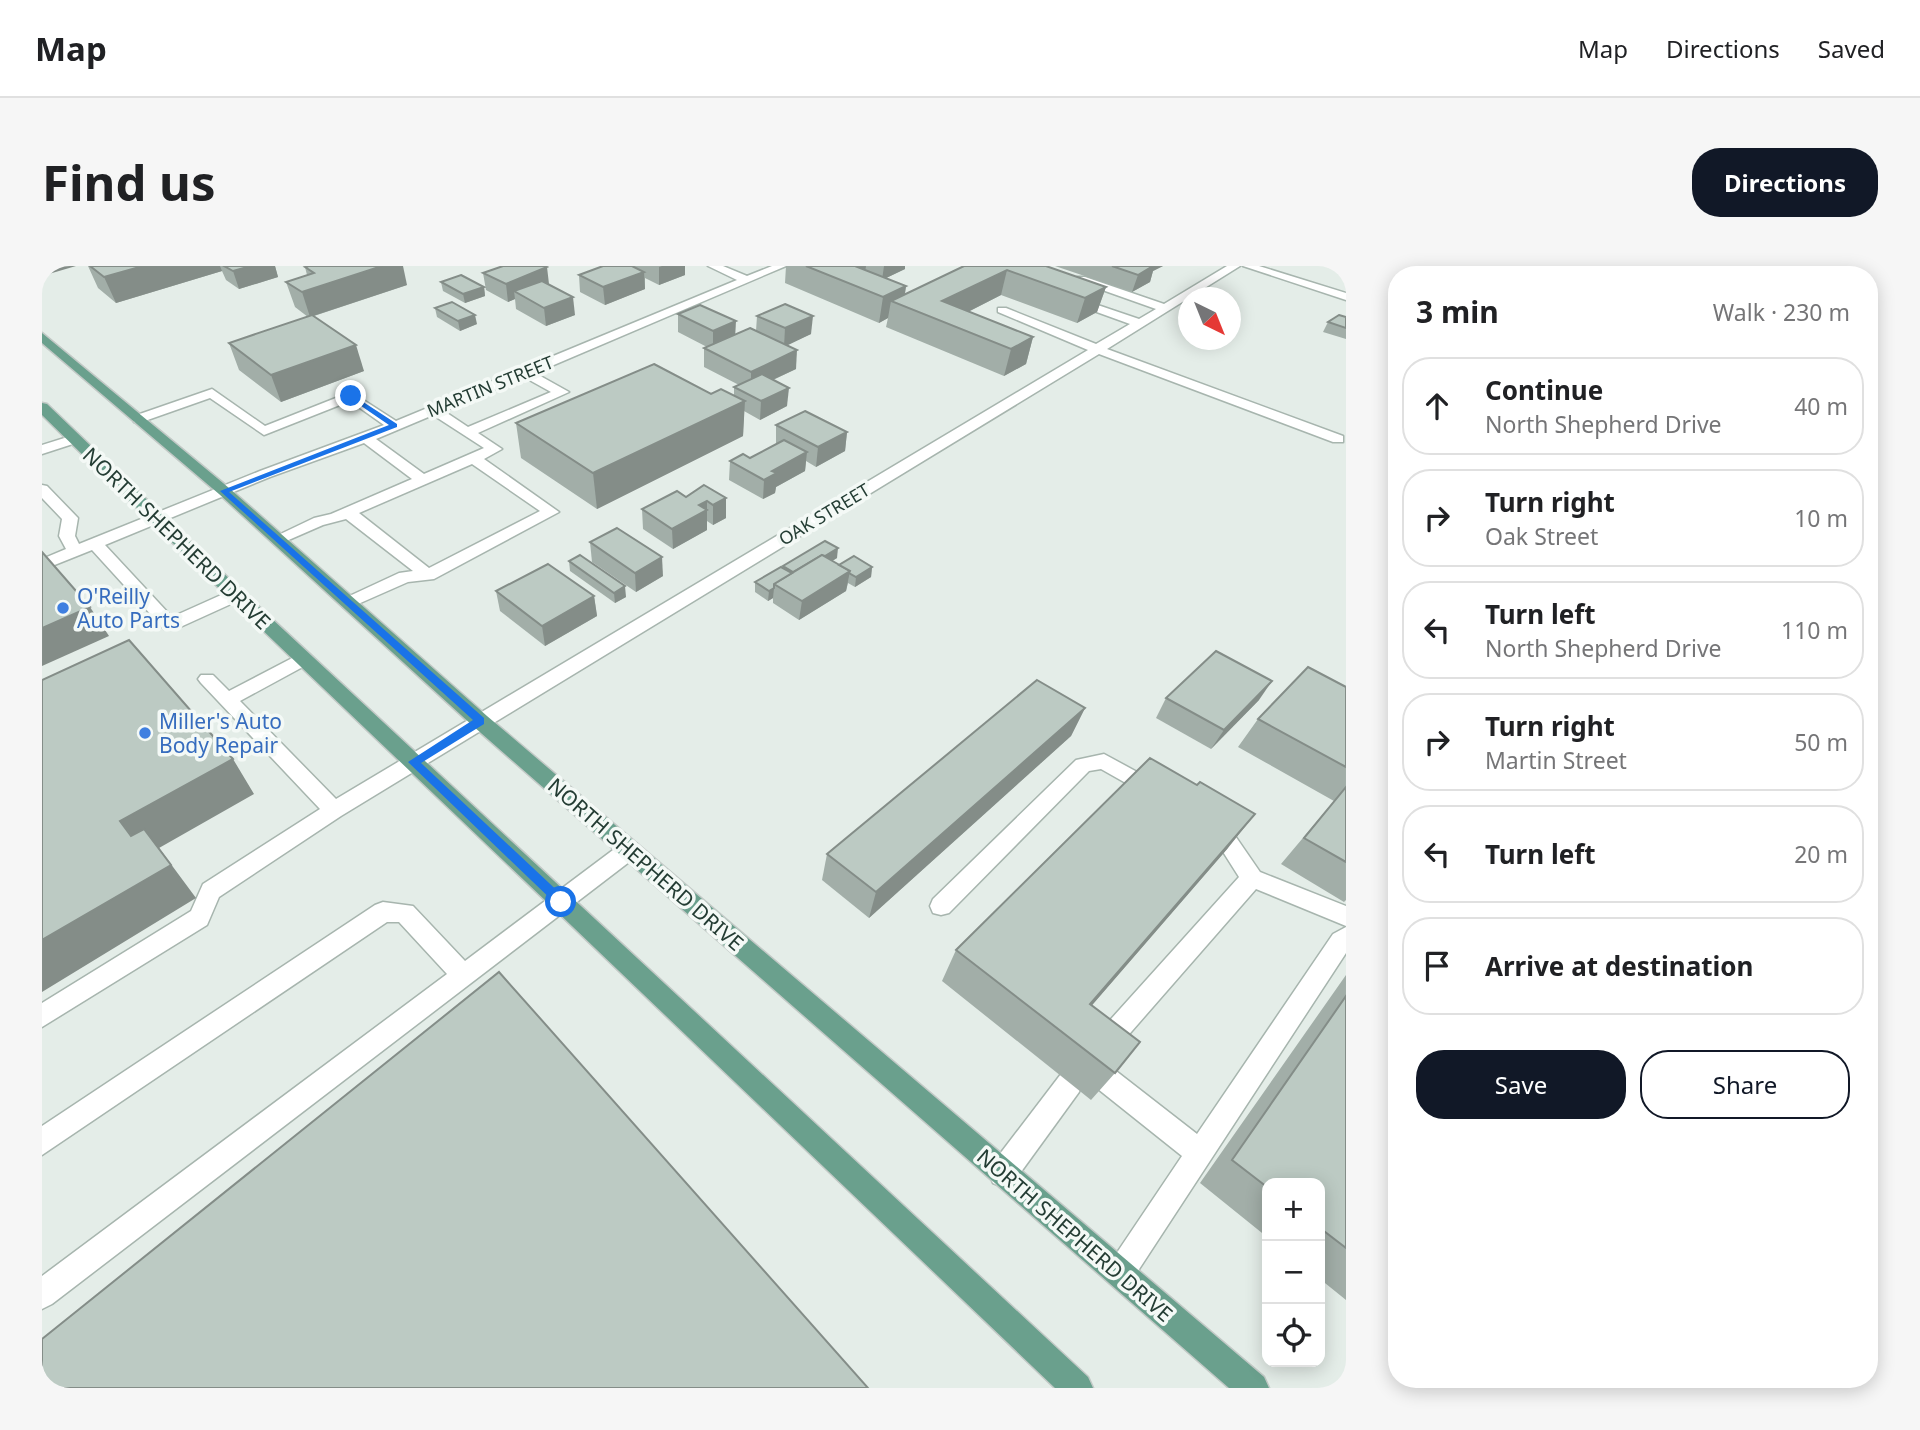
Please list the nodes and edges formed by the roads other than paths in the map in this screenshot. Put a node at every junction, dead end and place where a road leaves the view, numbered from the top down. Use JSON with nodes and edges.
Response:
{"nodes":[{"id":1,"x":713,"y":266,"type":"edge"},
{"id":2,"x":781,"y":266,"type":"edge"},
{"id":3,"x":1235,"y":266,"type":"edge"},
{"id":4,"x":1248,"y":266,"type":"edge"},
{"id":5,"x":1075,"y":277,"type":"edge"},
{"id":6,"x":747,"y":280,"type":"junction"},
{"id":7,"x":1063,"y":296,"type":"edge"},
{"id":8,"x":1346,"y":297,"type":"edge"},
{"id":9,"x":1165,"y":308,"type":"junction"},
{"id":10,"x":1002,"y":310,"type":"dead end"},
{"id":11,"x":1139,"y":324,"type":"junction"},
{"id":12,"x":42,"y":337,"type":"edge"},
{"id":13,"x":1097,"y":349,"type":"junction"},
{"id":14,"x":524,"y":372,"type":"junction"},
{"id":15,"x":42,"y":407,"type":"edge"},
{"id":16,"x":433,"y":410,"type":"junction"},
{"id":17,"x":139,"y":419,"type":"junction"},
{"id":18,"x":394,"y":426,"type":"junction"},
{"id":19,"x":467,"y":432,"type":"junction"},
{"id":20,"x":366,"y":438,"type":"junction"},
{"id":21,"x":75,"y":439,"type":"junction"},
{"id":22,"x":1338,"y":439,"type":"dead end"},
{"id":23,"x":42,"y":450,"type":"edge"},
{"id":24,"x":473,"y":458,"type":"junction"},
{"id":25,"x":422,"y":480,"type":"junction"},
{"id":26,"x":42,"y":489,"type":"edge"},
{"id":27,"x":224,"y":491,"type":"junction"},
{"id":28,"x":347,"y":512,"type":"junction"},
{"id":29,"x":158,"y":517,"type":"junction"},
{"id":30,"x":278,"y":539,"type":"junction"},
{"id":31,"x":94,"y":543,"type":"junction"},
{"id":32,"x":75,"y":551,"type":"junction"},
{"id":33,"x":42,"y":565,"type":"edge"},
{"id":34,"x":428,"y":575,"type":"junction"},
{"id":35,"x":236,"y":595,"type":"junction"},
{"id":36,"x":349,"y":603,"type":"junction"},
{"id":37,"x":304,"y":659,"type":"junction"},
{"id":38,"x":207,"y":679,"type":"dead end"},
{"id":39,"x":227,"y":700,"type":"junction"},
{"id":40,"x":480,"y":721,"type":"junction"},
{"id":41,"x":413,"y":762,"type":"junction"},
{"id":42,"x":1174,"y":802,"type":"edge"},
{"id":43,"x":334,"y":810,"type":"junction"},
{"id":44,"x":1197,"y":816,"type":"edge"},
{"id":45,"x":629,"y":850,"type":"junction"},
{"id":46,"x":1252,"y":878,"type":"junction"},
{"id":47,"x":561,"y":902,"type":"junction"},
{"id":48,"x":940,"y":906,"type":"dead end"},
{"id":49,"x":1346,"y":916,"type":"edge"},
{"id":50,"x":1346,"y":937,"type":"edge"},
{"id":51,"x":464,"y":976,"type":"junction"},
{"id":52,"x":42,"y":1016,"type":"edge"},
{"id":53,"x":1096,"y":1054,"type":"edge"},
{"id":54,"x":1107,"y":1080,"type":"edge"},
{"id":55,"x":1070,"y":1083,"type":"dead end"},
{"id":56,"x":42,"y":1142,"type":"edge"},
{"id":57,"x":1200,"y":1153,"type":"junction"},
{"id":58,"x":1003,"y":1173,"type":"junction"},
{"id":59,"x":1120,"y":1273,"type":"junction"},
{"id":60,"x":42,"y":1294,"type":"edge"},
{"id":61,"x":1077,"y":1388,"type":"edge"},
{"id":62,"x":1253,"y":1388,"type":"edge"}],
"edges":[{"from":1,"to":6,"type":"street"},
{"from":2,"to":6,"type":"street","name":"MARTIN STREET"},
{"from":3,"to":9,"type":"street","name":"OAK STREET"},
{"from":4,"to":8,"type":"street"},
{"from":5,"to":9,"type":"street"},
{"from":6,"to":14,"type":"street","name":"MARTIN STREET"},
{"from":7,"to":11,"type":"street"},
{"from":9,"to":11,"type":"street","name":"OAK STREET"},
{"from":10,"to":13,"type":"street"},
{"from":11,"to":13,"type":"street","name":"OAK STREET"},
{"from":12,"to":17,"type":"main road","name":"NORTH SHEPHERD DRIVE"},
{"from":13,"to":22,"type":"street"},
{"from":13,"to":40,"type":"street","name":"OAK STREET"},
{"from":14,"to":16,"type":"street","name":"MARTIN STREET"},
{"from":14,"to":19,"type":"street"},
{"from":15,"to":21,"type":"main road","name":"NORTH SHEPHERD DRIVE"},
{"from":16,"to":18,"type":"street","name":"MARTIN STREET"},
{"from":16,"to":19,"type":"street"},
{"from":17,"to":18,"type":"street"},
{"from":17,"to":27,"type":"main road","name":"NORTH SHEPHERD DRIVE"},
{"from":18,"to":20,"type":"street","name":"MARTIN STREET"},
{"from":19,"to":24,"type":"street"},
{"from":20,"to":25,"type":"street"},
{"from":20,"to":27,"type":"street","name":"MARTIN STREET"},
{"from":21,"to":23,"type":"street"},
{"from":21,"to":29,"type":"main road","name":"NORTH SHEPHERD DRIVE"},
{"from":24,"to":25,"type":"street"},
{"from":24,"to":34,"type":"street"},
{"from":25,"to":28,"type":"street"},
{"from":26,"to":32,"type":"street"},
{"from":27,"to":29,"type":"street","name":"MARTIN STREET"},
{"from":27,"to":30,"type":"main road","name":"NORTH SHEPHERD DRIVE"},
{"from":28,"to":30,"type":"street"},
{"from":28,"to":34,"type":"street"},
{"from":29,"to":31,"type":"street","name":"MARTIN STREET"},
{"from":29,"to":35,"type":"main road","name":"NORTH SHEPHERD DRIVE"},
{"from":30,"to":36,"type":"main road","name":"NORTH SHEPHERD DRIVE"},
{"from":31,"to":32,"type":"street","name":"MARTIN STREET"},
{"from":31,"to":35,"type":"street"},
{"from":32,"to":33,"type":"street","name":"MARTIN STREET"},
{"from":34,"to":36,"type":"street"},
{"from":35,"to":37,"type":"main road","name":"NORTH SHEPHERD DRIVE"},
{"from":36,"to":40,"type":"main road","name":"NORTH SHEPHERD DRIVE"},
{"from":37,"to":39,"type":"street"},
{"from":37,"to":41,"type":"main road","name":"NORTH SHEPHERD DRIVE"},
{"from":38,"to":39,"type":"street"},
{"from":39,"to":43,"type":"street"},
{"from":40,"to":41,"type":"street","name":"OAK STREET"},
{"from":40,"to":45,"type":"main road","name":"NORTH SHEPHERD DRIVE"},
{"from":41,"to":43,"type":"street","name":"OAK STREET"},
{"from":41,"to":47,"type":"main road","name":"NORTH SHEPHERD DRIVE"},
{"from":42,"to":48,"type":"street"},
{"from":43,"to":52,"type":"street","name":"OAK STREET"},
{"from":44,"to":46,"type":"street"},
{"from":45,"to":47,"type":"street"},
{"from":45,"to":58,"type":"main road","name":"NORTH SHEPHERD DRIVE"},
{"from":46,"to":49,"type":"street"},
{"from":46,"to":53,"type":"street"},
{"from":47,"to":51,"type":"street"},
{"from":47,"to":61,"type":"main road","name":"NORTH SHEPHERD DRIVE"},
{"from":50,"to":57,"type":"street"},
{"from":51,"to":56,"type":"street"},
{"from":51,"to":60,"type":"street"},
{"from":54,"to":57,"type":"street"},
{"from":55,"to":58,"type":"street"},
{"from":57,"to":59,"type":"street"},
{"from":58,"to":59,"type":"main road","name":"NORTH SHEPHERD DRIVE"},
{"from":59,"to":62,"type":"main road","name":"NORTH SHEPHERD DRIVE"}]}
